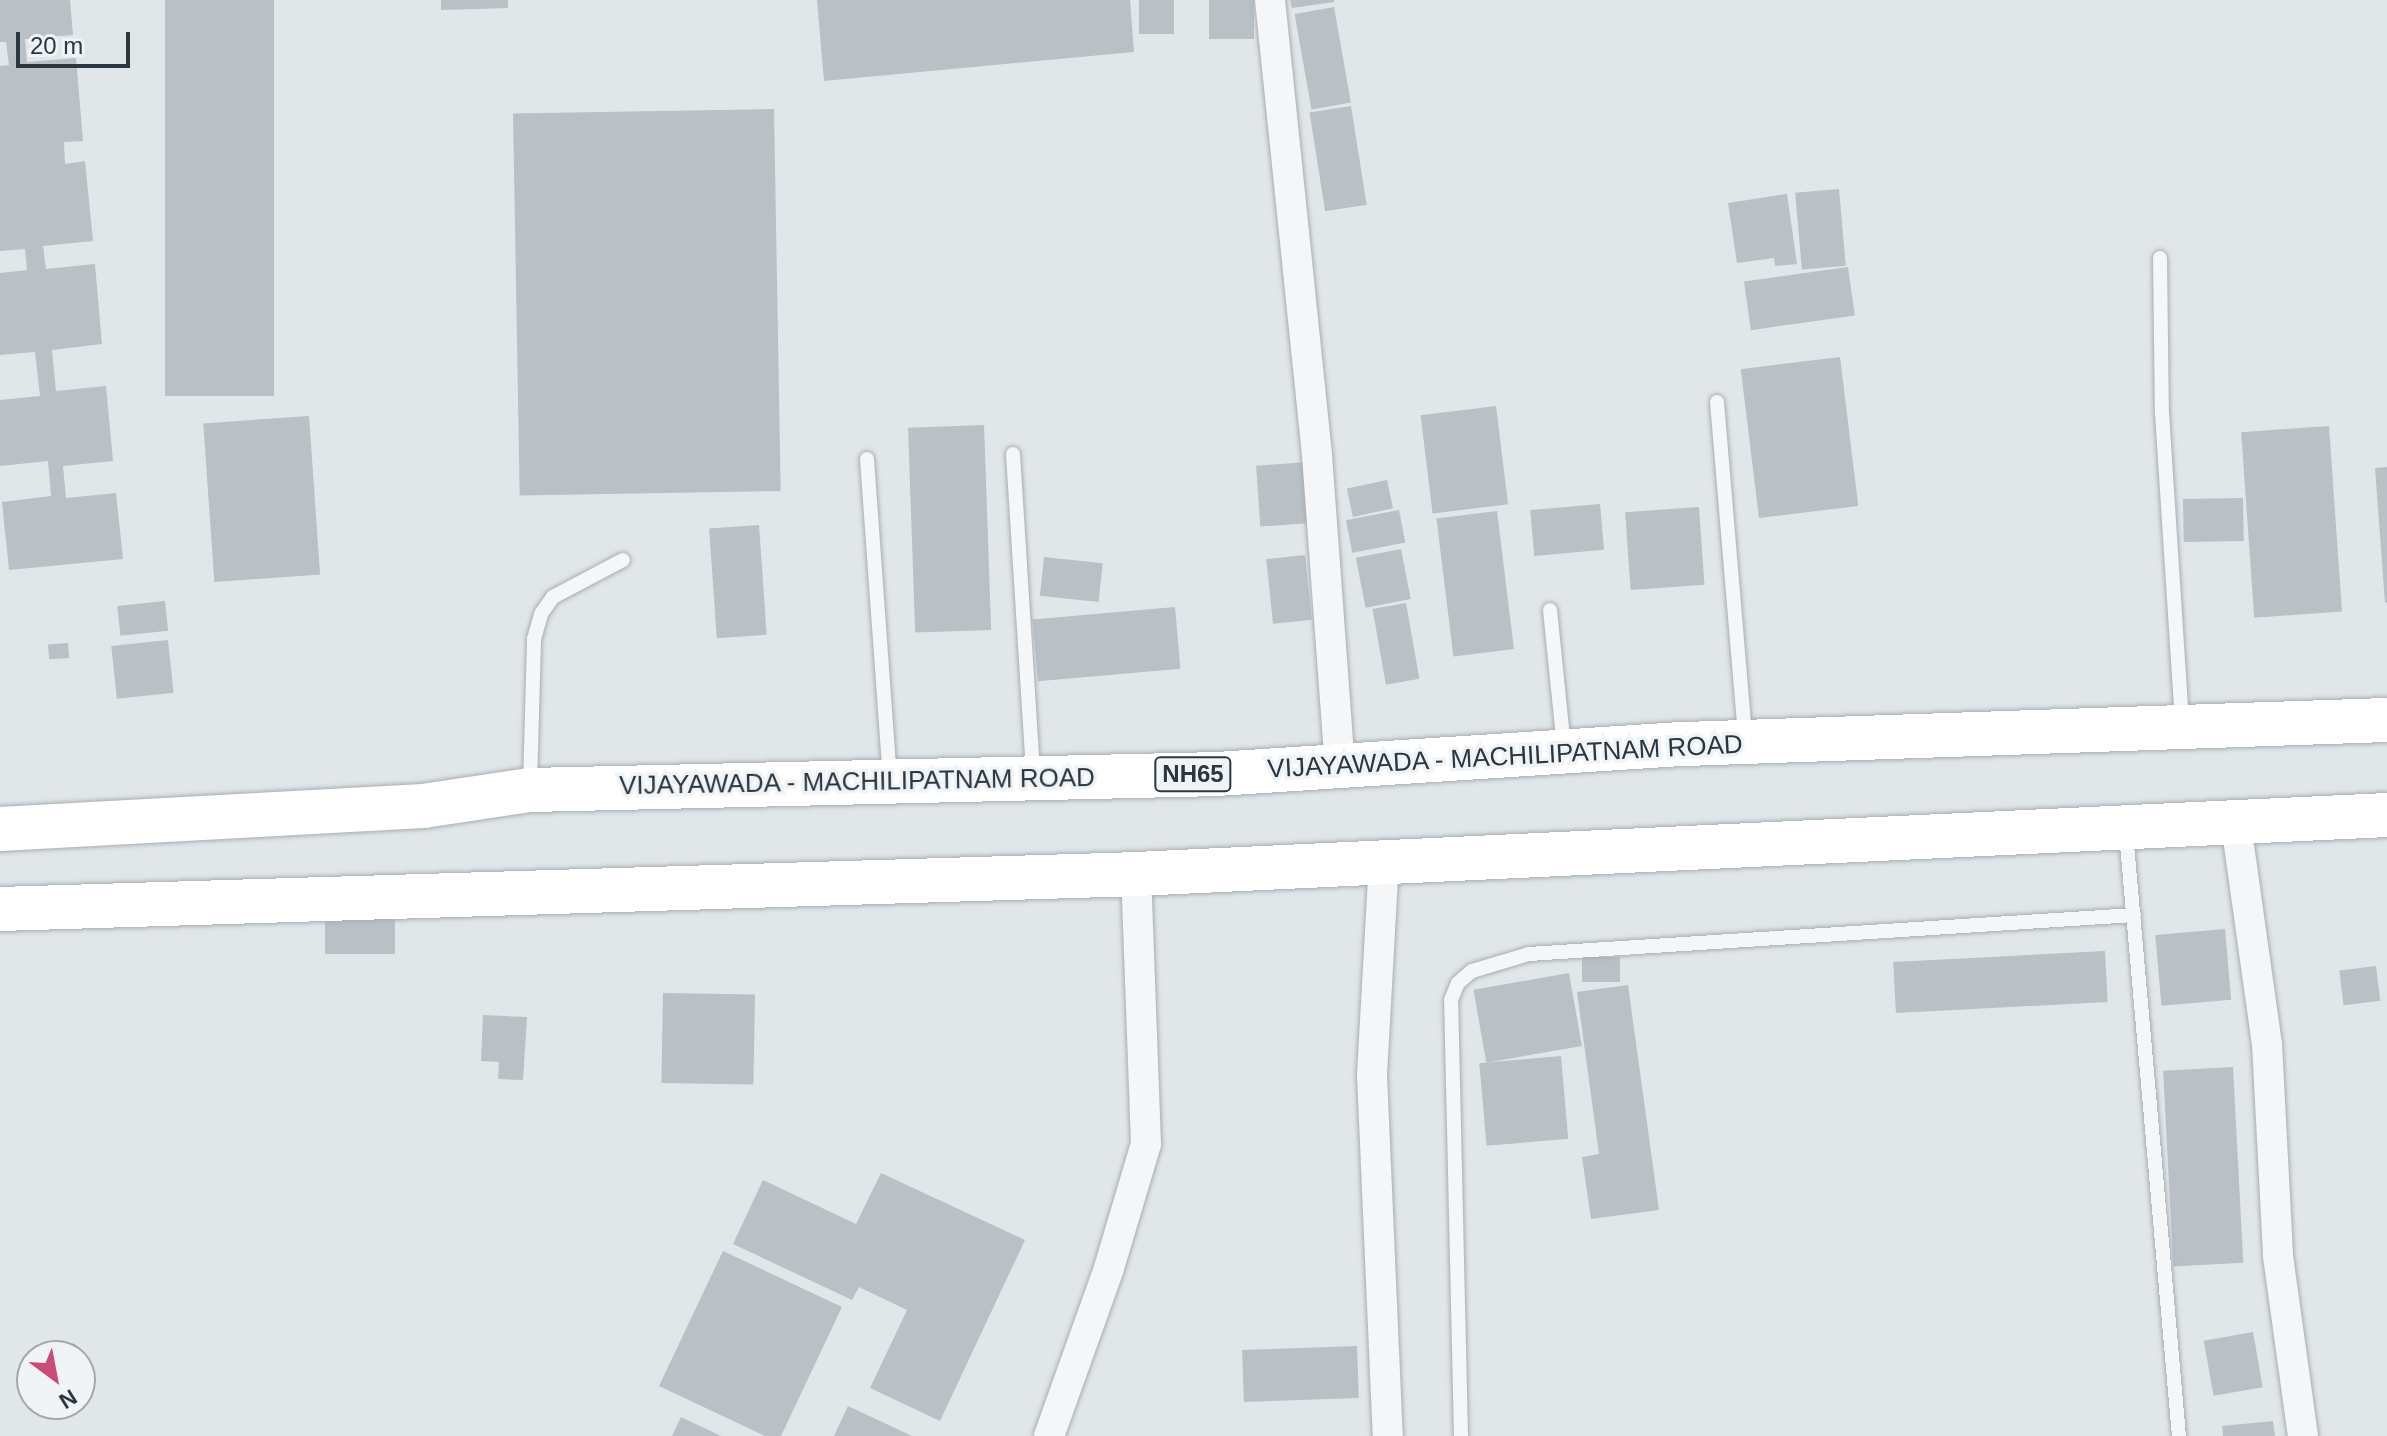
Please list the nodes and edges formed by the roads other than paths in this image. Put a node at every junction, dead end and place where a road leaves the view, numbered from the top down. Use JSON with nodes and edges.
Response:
{"nodes":[{"id":1,"x":1270,"y":0,"type":"edge"},
{"id":2,"x":2160,"y":258,"type":"dead end"},
{"id":3,"x":1717,"y":402,"type":"dead end"},
{"id":4,"x":1013,"y":454,"type":"dead end"},
{"id":5,"x":867,"y":459,"type":"dead end"},
{"id":6,"x":623,"y":560,"type":"dead end"},
{"id":7,"x":1550,"y":610,"type":"dead end"},
{"id":8,"x":2387,"y":720,"type":"edge"},
{"id":9,"x":2182,"y":730,"type":"junction"},
{"id":10,"x":1746,"y":743,"type":"junction"},
{"id":11,"x":1565,"y":752,"type":"junction"},
{"id":12,"x":1340,"y":766,"type":"junction"},
{"id":13,"x":1033,"y":778,"type":"junction"},
{"id":14,"x":890,"y":782,"type":"junction"},
{"id":15,"x":530,"y":790,"type":"junction"},
{"id":16,"x":2387,"y":815,"type":"edge"},
{"id":17,"x":2236,"y":824,"type":"junction"},
{"id":18,"x":0,"y":829,"type":"edge"},
{"id":19,"x":2125,"y":829,"type":"junction"},
{"id":20,"x":1384,"y":860,"type":"junction"},
{"id":21,"x":1136,"y":874,"type":"junction"},
{"id":22,"x":0,"y":909,"type":"edge"},
{"id":23,"x":2134,"y":915,"type":"junction"},
{"id":24,"x":1049,"y":1436,"type":"edge"},
{"id":25,"x":1388,"y":1436,"type":"edge"},
{"id":26,"x":1461,"y":1436,"type":"edge"},
{"id":27,"x":2179,"y":1436,"type":"edge"},
{"id":28,"x":2303,"y":1436,"type":"edge"}],
"edges":[{"from":1,"to":12,"type":"street"},
{"from":2,"to":9,"type":"lane"},
{"from":3,"to":10,"type":"lane"},
{"from":4,"to":13,"type":"lane"},
{"from":5,"to":14,"type":"lane"},
{"from":6,"to":15,"type":"lane"},
{"from":7,"to":11,"type":"lane"},
{"from":8,"to":9,"type":"highway","name":"VIJAYAWADA - MACHILIPATNAM ROAD","number":"NH65"},
{"from":9,"to":10,"type":"highway","name":"VIJAYAWADA - MACHILIPATNAM ROAD","number":"NH65"},
{"from":10,"to":11,"type":"highway","name":"VIJAYAWADA - MACHILIPATNAM ROAD","number":"NH65"},
{"from":11,"to":12,"type":"highway","name":"VIJAYAWADA - MACHILIPATNAM ROAD","number":"NH65"},
{"from":12,"to":13,"type":"highway","name":"VIJAYAWADA - MACHILIPATNAM ROAD","number":"NH65"},
{"from":13,"to":14,"type":"highway","name":"VIJAYAWADA - MACHILIPATNAM ROAD","number":"NH65"},
{"from":14,"to":15,"type":"highway","name":"VIJAYAWADA - MACHILIPATNAM ROAD","number":"NH65"},
{"from":15,"to":18,"type":"highway","name":"VIJAYAWADA - MACHILIPATNAM ROAD","number":"NH65"},
{"from":16,"to":17,"type":"highway"},
{"from":17,"to":19,"type":"highway"},
{"from":17,"to":28,"type":"street"},
{"from":19,"to":20,"type":"highway"},
{"from":19,"to":23,"type":"lane"},
{"from":20,"to":21,"type":"highway"},
{"from":20,"to":25,"type":"street"},
{"from":21,"to":22,"type":"highway"},
{"from":21,"to":24,"type":"street"},
{"from":23,"to":26,"type":"lane"},
{"from":23,"to":27,"type":"lane"}]}
